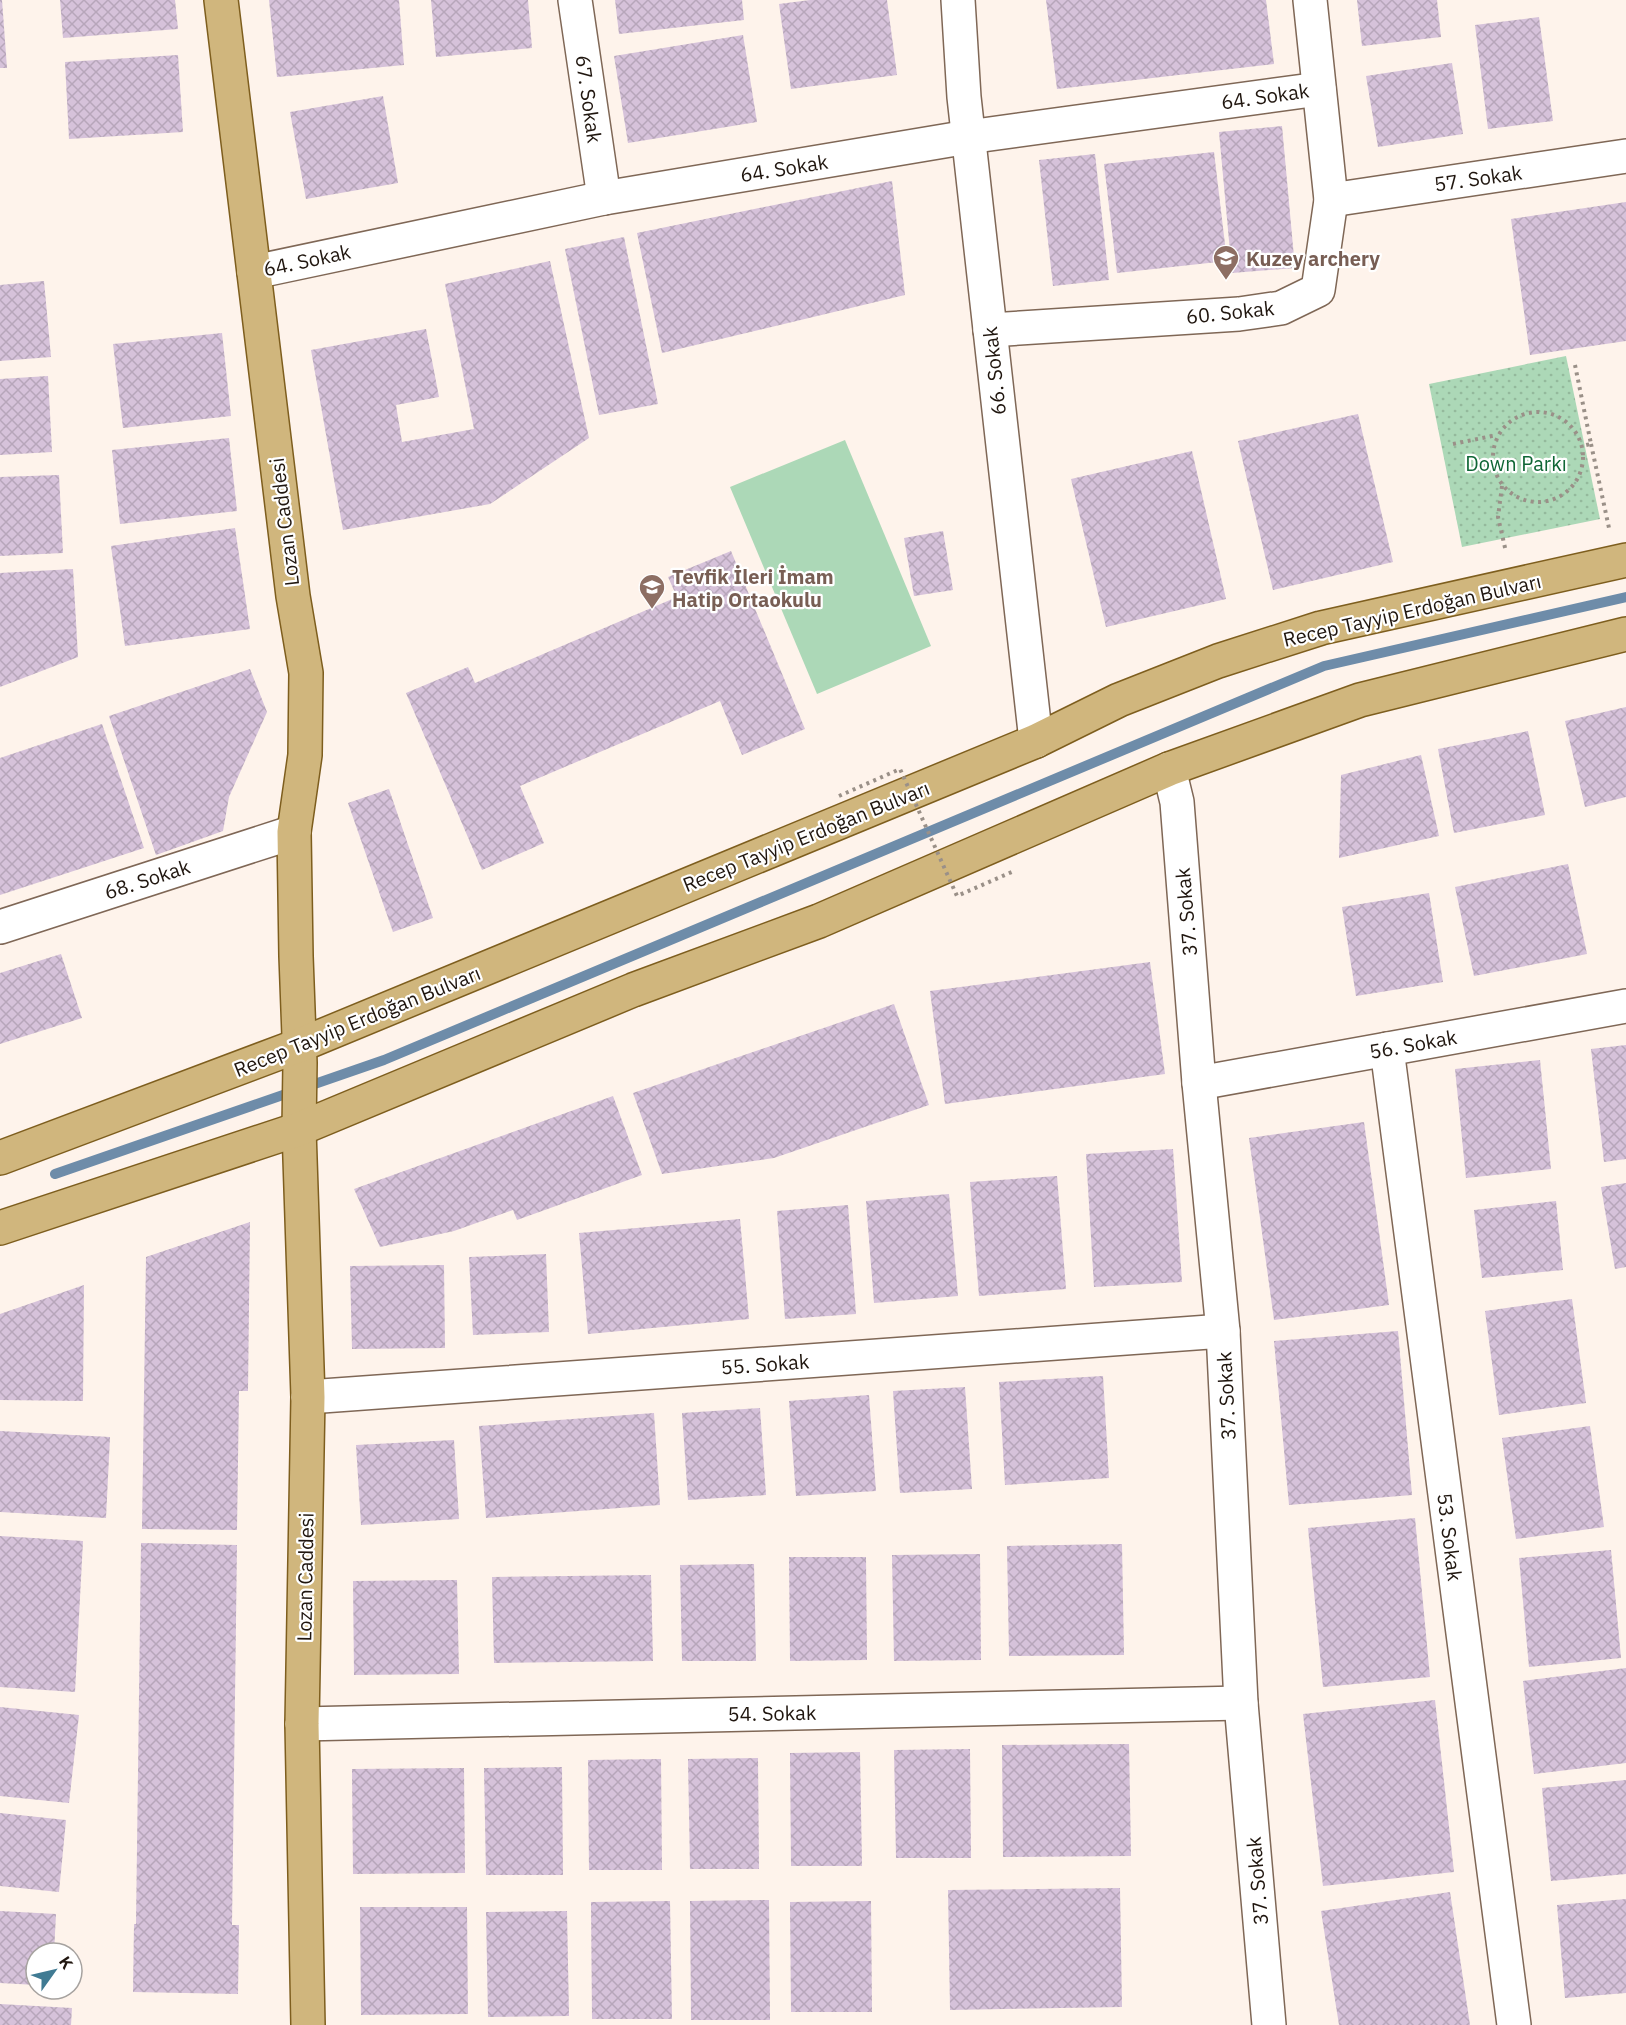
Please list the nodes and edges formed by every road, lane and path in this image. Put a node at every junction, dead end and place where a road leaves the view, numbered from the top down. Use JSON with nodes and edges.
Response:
{"nodes":[{"id":1,"x":220,"y":0,"type":"edge"},
{"id":2,"x":575,"y":0,"type":"edge"},
{"id":3,"x":958,"y":0,"type":"edge"},
{"id":4,"x":1310,"y":0,"type":"edge"},
{"id":5,"x":1319,"y":89,"type":"junction"},
{"id":6,"x":968,"y":137,"type":"junction"},
{"id":7,"x":1626,"y":156,"type":"edge"},
{"id":8,"x":604,"y":198,"type":"junction"},
{"id":9,"x":1331,"y":200,"type":"junction"},
{"id":10,"x":254,"y":272,"type":"junction"},
{"id":11,"x":990,"y":330,"type":"junction"},
{"id":12,"x":1575,"y":365,"type":"dead end"},
{"id":13,"x":1497,"y":435,"type":"junction"},
{"id":14,"x":1453,"y":444,"type":"dead end"},
{"id":15,"x":1591,"y":444,"type":"junction"},
{"id":16,"x":1582,"y":446,"type":"junction"},
{"id":17,"x":1502,"y":485,"type":"junction"},
{"id":18,"x":1621,"y":561,"type":"edge"},
{"id":19,"x":1513,"y":585,"type":"junction"},
{"id":20,"x":1626,"y":634,"type":"edge"},
{"id":21,"x":1036,"y":741,"type":"junction"},
{"id":22,"x":1169,"y":769,"type":"junction"},
{"id":23,"x":839,"y":796,"type":"dead end"},
{"id":24,"x":294,"y":832,"type":"junction"},
{"id":25,"x":1014,"y":871,"type":"dead end"},
{"id":26,"x":0,"y":927,"type":"edge"},
{"id":27,"x":1626,"y":1006,"type":"edge"},
{"id":28,"x":1387,"y":1049,"type":"junction"},
{"id":29,"x":300,"y":1054,"type":"junction"},
{"id":30,"x":1199,"y":1083,"type":"junction"},
{"id":31,"x":299,"y":1122,"type":"junction"},
{"id":32,"x":0,"y":1158,"type":"edge"},
{"id":33,"x":0,"y":1228,"type":"edge"},
{"id":34,"x":1223,"y":1330,"type":"junction"},
{"id":35,"x":308,"y":1397,"type":"junction"},
{"id":36,"x":1241,"y":1703,"type":"junction"},
{"id":37,"x":302,"y":1724,"type":"junction"},
{"id":38,"x":308,"y":2025,"type":"edge"},
{"id":39,"x":1269,"y":2025,"type":"edge"},
{"id":40,"x":1514,"y":2025,"type":"edge"}],
"edges":[{"from":1,"to":10,"type":"main road","name":"Lozan Caddesi"},
{"from":2,"to":8,"type":"street","name":"67. Sokak"},
{"from":3,"to":6,"type":"street","name":"66. Sokak"},
{"from":4,"to":5,"type":"street","name":"60. Sokak"},
{"from":5,"to":6,"type":"street","name":"64. Sokak"},
{"from":5,"to":9,"type":"street","name":"60. Sokak"},
{"from":6,"to":8,"type":"street","name":"64. Sokak"},
{"from":6,"to":11,"type":"street","name":"66. Sokak"},
{"from":7,"to":9,"type":"street","name":"57. Sokak"},
{"from":8,"to":10,"type":"street","name":"64. Sokak"},
{"from":9,"to":11,"type":"street","name":"60. Sokak"},
{"from":10,"to":24,"type":"main road","name":"Lozan Caddesi"},
{"from":11,"to":21,"type":"street","name":"66. Sokak"},
{"from":12,"to":15,"type":"path"},
{"from":13,"to":14,"type":"path"},
{"from":13,"to":16,"type":"path"},
{"from":13,"to":17,"type":"path"},
{"from":15,"to":16,"type":"path"},
{"from":15,"to":18,"type":"path"},
{"from":16,"to":17,"type":"path"},
{"from":17,"to":19,"type":"path"},
{"from":18,"to":19,"type":"main road","name":"Recep Tayyip Erdoğan Bulvarı"},
{"from":19,"to":21,"type":"main road","name":"Recep Tayyip Erdoğan Bulvarı"},
{"from":20,"to":22,"type":"main road"},
{"from":21,"to":29,"type":"main road","name":"Recep Tayyip Erdoğan Bulvarı"},
{"from":22,"to":30,"type":"street","name":"37. Sokak"},
{"from":22,"to":31,"type":"main road"},
{"from":23,"to":25,"type":"path","bridge":true},
{"from":24,"to":26,"type":"street","name":"68. Sokak"},
{"from":24,"to":29,"type":"main road","name":"Lozan Caddesi"},
{"from":27,"to":28,"type":"street","name":"56. Sokak"},
{"from":28,"to":30,"type":"street","name":"56. Sokak"},
{"from":28,"to":40,"type":"street","name":"53. Sokak"},
{"from":29,"to":31,"type":"main road","name":"Lozan Caddesi"},
{"from":29,"to":32,"type":"main road","name":"Recep Tayyip Erdoğan Bulvarı"},
{"from":30,"to":34,"type":"street","name":"37. Sokak"},
{"from":31,"to":33,"type":"main road"},
{"from":31,"to":35,"type":"main road","name":"Lozan Caddesi"},
{"from":34,"to":35,"type":"street","name":"55. Sokak"},
{"from":34,"to":36,"type":"street","name":"37. Sokak"},
{"from":35,"to":37,"type":"main road","name":"Lozan Caddesi"},
{"from":36,"to":37,"type":"street","name":"54. Sokak"},
{"from":36,"to":39,"type":"street","name":"37. Sokak"},
{"from":37,"to":38,"type":"main road","name":"Lozan Caddesi"}]}
